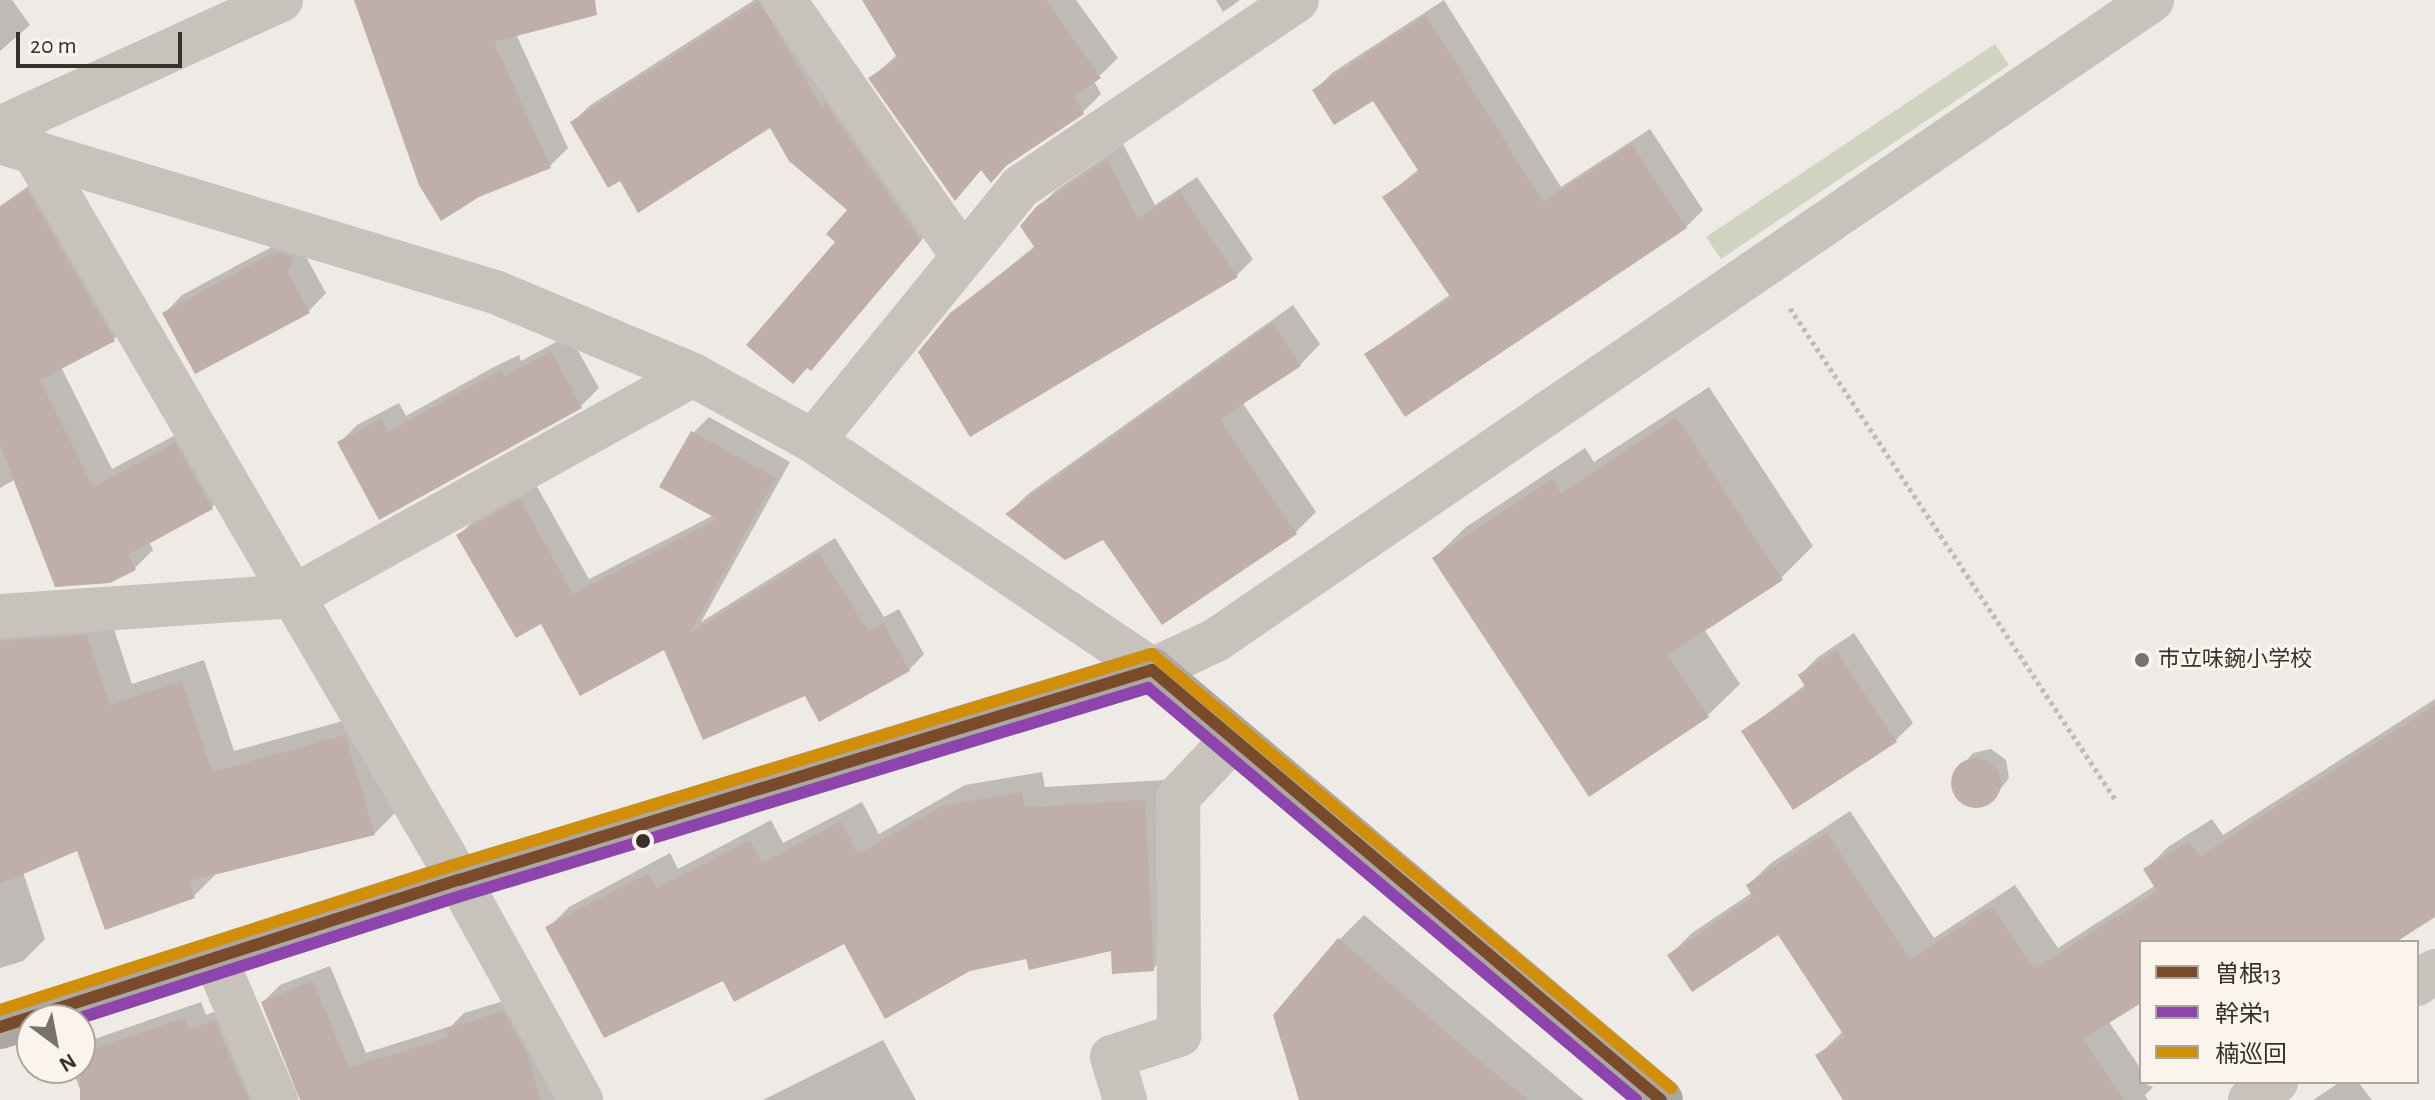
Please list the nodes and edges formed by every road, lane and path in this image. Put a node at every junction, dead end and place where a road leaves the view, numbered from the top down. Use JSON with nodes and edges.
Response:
{"nodes":[{"id":1,"x":281,"y":0,"type":"edge"},
{"id":2,"x":784,"y":0,"type":"edge"},
{"id":3,"x":1297,"y":0,"type":"edge"},
{"id":4,"x":2152,"y":0,"type":"edge"},
{"id":5,"x":11,"y":140,"type":"edge"},
{"id":6,"x":963,"y":257,"type":"junction"},
{"id":7,"x":1763,"y":267,"type":"junction"},
{"id":8,"x":693,"y":375,"type":"junction"},
{"id":9,"x":813,"y":441,"type":"junction"},
{"id":10,"x":294,"y":596,"type":"junction"},
{"id":11,"x":0,"y":616,"type":"edge"},
{"id":12,"x":1152,"y":670,"type":"junction"},
{"id":13,"x":1233,"y":739,"type":"junction"},
{"id":14,"x":2117,"y":802,"type":"dead end"},
{"id":15,"x":459,"y":880,"type":"junction"},
{"id":16,"x":215,"y":958,"type":"junction"},
{"id":17,"x":0,"y":1027,"type":"edge"},
{"id":18,"x":2273,"y":1084,"type":"edge"},
{"id":19,"x":276,"y":1100,"type":"edge"},
{"id":20,"x":581,"y":1100,"type":"edge"},
{"id":21,"x":1125,"y":1100,"type":"edge"},
{"id":22,"x":1661,"y":1100,"type":"edge"},
{"id":23,"x":2250,"y":1100,"type":"edge"}],
"edges":[{"from":1,"to":5,"type":"street"},
{"from":2,"to":6,"type":"street"},
{"from":3,"to":6,"type":"street"},
{"from":4,"to":7,"type":"street"},
{"from":5,"to":8,"type":"street"},
{"from":5,"to":10,"type":"street"},
{"from":6,"to":9,"type":"street"},
{"from":7,"to":12,"type":"street"},
{"from":7,"to":14,"type":"path"},
{"from":8,"to":9,"type":"street"},
{"from":8,"to":10,"type":"street"},
{"from":9,"to":12,"type":"street"},
{"from":10,"to":11,"type":"street"},
{"from":10,"to":15,"type":"street"},
{"from":12,"to":13,"type":"main road"},
{"from":12,"to":15,"type":"main road"},
{"from":13,"to":21,"type":"street"},
{"from":13,"to":22,"type":"main road"},
{"from":15,"to":16,"type":"main road"},
{"from":15,"to":20,"type":"street"},
{"from":16,"to":17,"type":"main road"},
{"from":16,"to":19,"type":"street"},
{"from":18,"to":23,"type":"street"}]}
